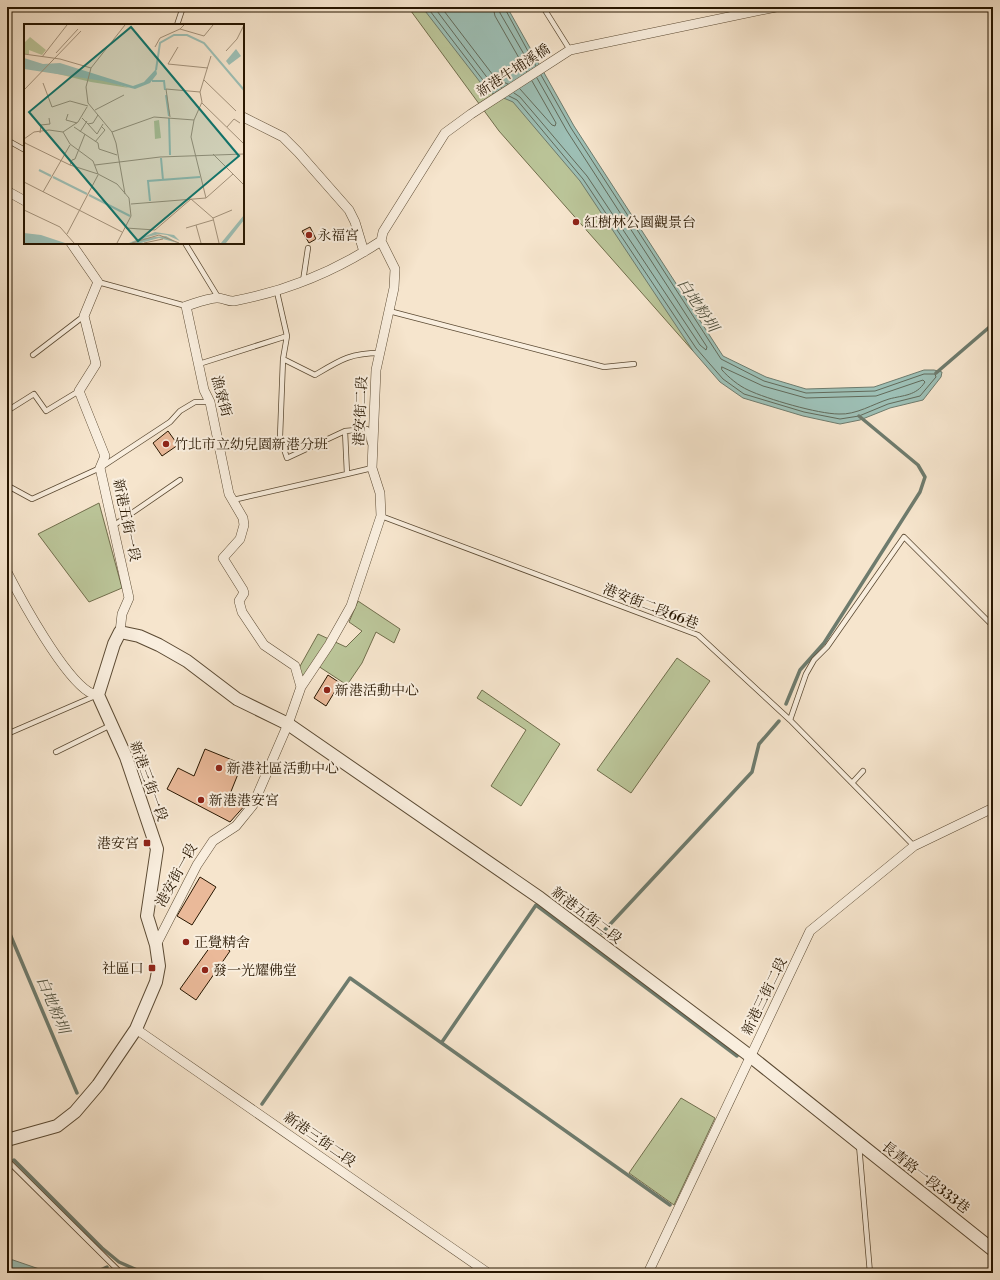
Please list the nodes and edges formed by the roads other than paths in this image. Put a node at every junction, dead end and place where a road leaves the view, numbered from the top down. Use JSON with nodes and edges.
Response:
{"nodes":[{"id":1,"x":183,"y":7,"type":"edge"},
{"id":2,"x":543,"y":7,"type":"edge"},
{"id":3,"x":776,"y":7,"type":"edge"},
{"id":4,"x":177,"y":24,"type":"edge"},
{"id":5,"x":570,"y":50,"type":"junction"},
{"id":6,"x":244,"y":120,"type":"edge"},
{"id":7,"x":7,"y":140,"type":"edge"},
{"id":8,"x":24,"y":149,"type":"edge"},
{"id":9,"x":7,"y":191,"type":"edge"},
{"id":10,"x":24,"y":200,"type":"edge"},
{"id":11,"x":381,"y":241,"type":"junction"},
{"id":12,"x":72,"y":244,"type":"edge"},
{"id":13,"x":186,"y":244,"type":"edge"},
{"id":14,"x":308,"y":248,"type":"dead end"},
{"id":15,"x":364,"y":252,"type":"junction"},
{"id":16,"x":98,"y":282,"type":"junction"},
{"id":17,"x":302,"y":283,"type":"junction"},
{"id":18,"x":277,"y":292,"type":"junction"},
{"id":19,"x":218,"y":297,"type":"junction"},
{"id":20,"x":186,"y":306,"type":"junction"},
{"id":21,"x":389,"y":311,"type":"junction"},
{"id":22,"x":84,"y":316,"type":"junction"},
{"id":23,"x":287,"y":336,"type":"junction"},
{"id":24,"x":380,"y":353,"type":"junction"},
{"id":25,"x":33,"y":355,"type":"dead end"},
{"id":26,"x":283,"y":359,"type":"junction"},
{"id":27,"x":199,"y":364,"type":"junction"},
{"id":28,"x":634,"y":364,"type":"dead end"},
{"id":29,"x":79,"y":390,"type":"junction"},
{"id":30,"x":210,"y":402,"type":"junction"},
{"id":31,"x":7,"y":411,"type":"edge"},
{"id":32,"x":345,"y":431,"type":"junction"},
{"id":33,"x":372,"y":455,"type":"junction"},
{"id":34,"x":100,"y":468,"type":"junction"},
{"id":35,"x":372,"y":468,"type":"junction"},
{"id":36,"x":347,"y":474,"type":"junction"},
{"id":37,"x":180,"y":480,"type":"dead end"},
{"id":38,"x":7,"y":488,"type":"edge"},
{"id":39,"x":233,"y":500,"type":"junction"},
{"id":40,"x":381,"y":516,"type":"junction"},
{"id":41,"x":113,"y":526,"type":"junction"},
{"id":42,"x":7,"y":572,"type":"edge"},
{"id":43,"x":993,"y":626,"type":"edge"},
{"id":44,"x":120,"y":632,"type":"junction"},
{"id":45,"x":301,"y":687,"type":"junction"},
{"id":46,"x":98,"y":695,"type":"junction"},
{"id":47,"x":790,"y":720,"type":"junction"},
{"id":48,"x":288,"y":724,"type":"junction"},
{"id":49,"x":111,"y":725,"type":"junction"},
{"id":50,"x":7,"y":734,"type":"edge"},
{"id":51,"x":56,"y":752,"type":"dead end"},
{"id":52,"x":864,"y":771,"type":"dead end"},
{"id":53,"x":852,"y":783,"type":"junction"},
{"id":54,"x":993,"y":808,"type":"edge"},
{"id":55,"x":914,"y":846,"type":"junction"},
{"id":56,"x":156,"y":945,"type":"junction"},
{"id":57,"x":136,"y":1029,"type":"junction"},
{"id":58,"x":750,"y":1056,"type":"junction"},
{"id":59,"x":7,"y":1140,"type":"edge"},
{"id":60,"x":858,"y":1143,"type":"junction"},
{"id":61,"x":7,"y":1160,"type":"edge"},
{"id":62,"x":993,"y":1250,"type":"edge"},
{"id":63,"x":121,"y":1273,"type":"edge"},
{"id":64,"x":488,"y":1273,"type":"edge"},
{"id":65,"x":648,"y":1273,"type":"edge"},
{"id":66,"x":870,"y":1273,"type":"edge"}],
"edges":[{"from":1,"to":4,"type":"lane"},
{"from":2,"to":5,"type":"lane"},
{"from":3,"to":5,"type":"street"},
{"from":5,"to":11,"type":"street","name":"新港牛埔溪橋"},
{"from":6,"to":15,"type":"street"},
{"from":7,"to":8,"type":"lane"},
{"from":9,"to":10,"type":"street"},
{"from":11,"to":15,"type":"street"},
{"from":11,"to":21,"type":"street","name":"港安街二段"},
{"from":12,"to":16,"type":"street"},
{"from":13,"to":19,"type":"lane"},
{"from":14,"to":17,"type":"lane"},
{"from":15,"to":17,"type":"street"},
{"from":16,"to":20,"type":"lane"},
{"from":16,"to":22,"type":"street"},
{"from":17,"to":18,"type":"street"},
{"from":18,"to":19,"type":"street"},
{"from":18,"to":23,"type":"lane"},
{"from":19,"to":20,"type":"street"},
{"from":20,"to":27,"type":"street","name":"漁寮街"},
{"from":21,"to":24,"type":"street","name":"港安街二段"},
{"from":21,"to":28,"type":"lane"},
{"from":22,"to":25,"type":"lane"},
{"from":22,"to":29,"type":"street"},
{"from":23,"to":26,"type":"lane"},
{"from":23,"to":27,"type":"lane"},
{"from":24,"to":26,"type":"lane"},
{"from":24,"to":33,"type":"street","name":"港安街二段"},
{"from":26,"to":32,"type":"lane"},
{"from":27,"to":30,"type":"street","name":"漁寮街"},
{"from":29,"to":31,"type":"lane"},
{"from":29,"to":34,"type":"street","name":"新港五街一段"},
{"from":30,"to":34,"type":"lane"},
{"from":30,"to":39,"type":"street","name":"漁寮街"},
{"from":32,"to":33,"type":"lane"},
{"from":32,"to":36,"type":"lane"},
{"from":33,"to":35,"type":"street","name":"港安街二段"},
{"from":34,"to":38,"type":"lane"},
{"from":34,"to":41,"type":"street","name":"新港五街一段"},
{"from":35,"to":36,"type":"lane"},
{"from":35,"to":40,"type":"street","name":"港安街二段"},
{"from":36,"to":39,"type":"lane"},
{"from":37,"to":41,"type":"lane"},
{"from":39,"to":45,"type":"street","name":"漁寮街"},
{"from":40,"to":45,"type":"street","name":"港安街二段"},
{"from":40,"to":47,"type":"lane","name":"港安街二段66巷"},
{"from":41,"to":44,"type":"street","name":"新港五街一段"},
{"from":42,"to":46,"type":"street"},
{"from":43,"to":47,"type":"lane"},
{"from":44,"to":46,"type":"street"},
{"from":44,"to":48,"type":"street"},
{"from":45,"to":48,"type":"street","name":"港安街二段"},
{"from":46,"to":49,"type":"street","name":"新港三街一段"},
{"from":46,"to":50,"type":"lane"},
{"from":47,"to":53,"type":"lane","name":"港安街二段66巷"},
{"from":48,"to":56,"type":"street","name":"港安街一段"},
{"from":48,"to":58,"type":"street","name":"新港五街二段"},
{"from":49,"to":51,"type":"lane"},
{"from":49,"to":56,"type":"street","name":"新港三街一段"},
{"from":52,"to":53,"type":"lane"},
{"from":53,"to":55,"type":"lane","name":"港安街二段66巷"},
{"from":54,"to":55,"type":"street","name":"新港三街二段"},
{"from":55,"to":58,"type":"street","name":"新港三街二段"},
{"from":56,"to":57,"type":"street","name":"新港三街一段"},
{"from":57,"to":59,"type":"street"},
{"from":57,"to":64,"type":"street","name":"新港三街二段"},
{"from":58,"to":60,"type":"street","name":"新港五街二段"},
{"from":58,"to":65,"type":"street","name":"新港三街二段"},
{"from":60,"to":62,"type":"street","name":"長青路一段333巷"},
{"from":60,"to":66,"type":"lane"},
{"from":61,"to":63,"type":"lane"}]}
